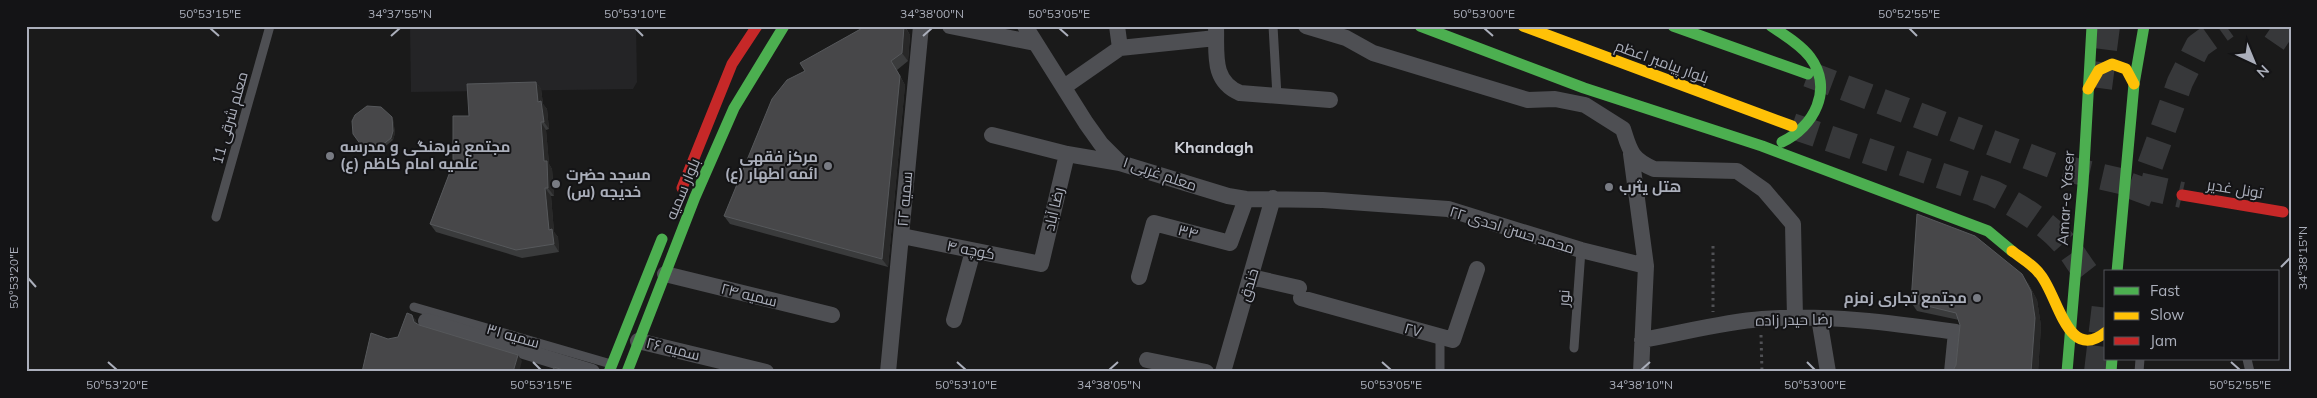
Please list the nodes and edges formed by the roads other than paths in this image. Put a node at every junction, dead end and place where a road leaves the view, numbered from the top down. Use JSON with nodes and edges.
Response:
{"nodes":[{"id":1,"x":270,"y":26,"type":"edge"},
{"id":2,"x":757,"y":26,"type":"edge"},
{"id":3,"x":784,"y":26,"type":"edge"},
{"id":4,"x":921,"y":26,"type":"edge"},
{"id":5,"x":950,"y":26,"type":"edge"},
{"id":6,"x":1025,"y":26,"type":"edge"},
{"id":7,"x":1117,"y":26,"type":"edge"},
{"id":8,"x":1273,"y":26,"type":"edge"},
{"id":9,"x":1306,"y":26,"type":"edge"},
{"id":10,"x":1420,"y":26,"type":"edge"},
{"id":11,"x":1523,"y":26,"type":"edge"},
{"id":12,"x":1673,"y":26,"type":"edge"},
{"id":13,"x":1771,"y":26,"type":"edge"},
{"id":14,"x":2092,"y":26,"type":"edge"},
{"id":15,"x":2144,"y":26,"type":"edge"},
{"id":16,"x":740,"y":30,"type":"dead end"},
{"id":17,"x":1216,"y":32,"type":"edge"},
{"id":18,"x":1035,"y":43,"type":"junction"},
{"id":19,"x":2079,"y":45,"type":"dead end"},
{"id":20,"x":1120,"y":48,"type":"junction"},
{"id":21,"x":732,"y":64,"type":"junction"},
{"id":22,"x":1808,"y":74,"type":"tunnel mouth"},
{"id":23,"x":2134,"y":84,"type":"junction"},
{"id":24,"x":1064,"y":86,"type":"junction"},
{"id":25,"x":2088,"y":89,"type":"junction"},
{"id":26,"x":1278,"y":96,"type":"junction"},
{"id":27,"x":1330,"y":100,"type":"dead end"},
{"id":28,"x":2085,"y":120,"type":"junction"},
{"id":29,"x":1792,"y":126,"type":"tunnel mouth"},
{"id":30,"x":992,"y":135,"type":"dead end"},
{"id":31,"x":1762,"y":146,"type":"junction"},
{"id":32,"x":1067,"y":154,"type":"junction"},
{"id":33,"x":1631,"y":154,"type":"junction"},
{"id":34,"x":1120,"y":163,"type":"junction"},
{"id":35,"x":2182,"y":195,"type":"tunnel mouth"},
{"id":36,"x":1274,"y":198,"type":"junction"},
{"id":37,"x":1246,"y":199,"type":"junction"},
{"id":38,"x":678,"y":201,"type":"dead end"},
{"id":39,"x":2283,"y":212,"type":"dead end"},
{"id":40,"x":216,"y":217,"type":"dead end"},
{"id":41,"x":667,"y":228,"type":"dead end"},
{"id":42,"x":902,"y":236,"type":"junction"},
{"id":43,"x":1581,"y":250,"type":"junction"},
{"id":44,"x":973,"y":251,"type":"junction"},
{"id":45,"x":1041,"y":264,"type":"joint"},
{"id":46,"x":1646,"y":266,"type":"junction"},
{"id":47,"x":1477,"y":269,"type":"dead end"},
{"id":48,"x":2117,"y":270,"type":"edge"},
{"id":49,"x":665,"y":274,"type":"junction"},
{"id":50,"x":1139,"y":277,"type":"dead end"},
{"id":51,"x":1251,"y":277,"type":"junction"},
{"id":52,"x":414,"y":308,"type":"dead end"},
{"id":53,"x":832,"y":316,"type":"dead end"},
{"id":54,"x":1795,"y":318,"type":"junction"},
{"id":55,"x":1819,"y":318,"type":"junction"},
{"id":56,"x":954,"y":320,"type":"dead end"},
{"id":57,"x":426,"y":321,"type":"dead end"},
{"id":58,"x":2070,"y":333,"type":"junction"},
{"id":59,"x":2104,"y":334,"type":"edge"},
{"id":60,"x":1440,"y":338,"type":"junction"},
{"id":61,"x":1642,"y":340,"type":"junction"},
{"id":62,"x":638,"y":341,"type":"junction"},
{"id":63,"x":1574,"y":348,"type":"dead end"},
{"id":64,"x":1147,"y":360,"type":"dead end"},
{"id":65,"x":610,"y":368,"type":"edge"},
{"id":66,"x":592,"y":372,"type":"edge"},
{"id":67,"x":627,"y":372,"type":"edge"},
{"id":68,"x":766,"y":372,"type":"edge"},
{"id":69,"x":888,"y":372,"type":"edge"},
{"id":70,"x":1206,"y":372,"type":"edge"},
{"id":71,"x":1223,"y":372,"type":"edge"},
{"id":72,"x":1440,"y":372,"type":"edge"},
{"id":73,"x":1641,"y":372,"type":"edge"},
{"id":74,"x":1828,"y":372,"type":"edge"},
{"id":75,"x":1952,"y":372,"type":"edge"},
{"id":76,"x":2067,"y":372,"type":"edge"}],
"edges":[{"from":1,"to":40,"type":"lane","name":"معلم شرقی 11"},
{"from":2,"to":21,"type":"main road","name":"بلوار سمیه"},
{"from":3,"to":49,"type":"main road","name":"بلوار سمیه"},
{"from":4,"to":42,"type":"street","name":"سمیه ۲۲"},
{"from":5,"to":18,"type":"street"},
{"from":6,"to":18,"type":"street","name":"معلم غربی ۱"},
{"from":7,"to":20,"type":"street"},
{"from":8,"to":26,"type":"lane"},
{"from":9,"to":33,"type":"street"},
{"from":10,"to":31,"type":"main road"},
{"from":11,"to":29,"type":"main road","name":"بلوار پیامبر اعظم"},
{"from":12,"to":22,"type":"main road"},
{"from":13,"to":31,"type":"main road"},
{"from":14,"to":25,"type":"main road","name":"Amar-e Yaser"},
{"from":15,"to":23,"type":"main road"},
{"from":16,"to":21,"type":"main road"},
{"from":17,"to":20,"type":"street"},
{"from":17,"to":26,"type":"street"},
{"from":18,"to":24,"type":"street","name":"معلم غربی ۱"},
{"from":19,"to":28,"type":"main road"},
{"from":20,"to":24,"type":"street"},
{"from":21,"to":38,"type":"main road","name":"بلوار سمیه"},
{"from":23,"to":25,"type":"main road"},
{"from":23,"to":48,"type":"main road"},
{"from":24,"to":34,"type":"street","name":"معلم غربی ۱"},
{"from":25,"to":28,"type":"main road","name":"Amar-e Yaser"},
{"from":26,"to":27,"type":"street"},
{"from":28,"to":58,"type":"main road","name":"Amar-e Yaser"},
{"from":30,"to":32,"type":"street"},
{"from":31,"to":58,"type":"main road"},
{"from":32,"to":34,"type":"street"},
{"from":32,"to":45,"type":"street","name":"رضا آباد"},
{"from":33,"to":46,"type":"street"},
{"from":33,"to":54,"type":"street"},
{"from":34,"to":37,"type":"street","name":"معلم غربی ۱"},
{"from":35,"to":39,"type":"main road","name":"تونل غدیر"},
{"from":36,"to":37,"type":"street","name":"معلم غربی ۱"},
{"from":36,"to":43,"type":"street","name":"۲۲ محمد حسن احدی"},
{"from":36,"to":51,"type":"street","name":"خندق"},
{"from":37,"to":50,"type":"street","name":"۳۴"},
{"from":41,"to":65,"type":"main road","name":"بلوار سمیه"},
{"from":42,"to":44,"type":"street","name":"کوچه ۴"},
{"from":42,"to":69,"type":"street","name":"سمیه ۲۲"},
{"from":43,"to":46,"type":"street","name":"۲۲ محمد حسن احدی"},
{"from":43,"to":63,"type":"lane","name":"نور"},
{"from":44,"to":45,"type":"street","name":"کوچه ۴"},
{"from":44,"to":56,"type":"street"},
{"from":46,"to":61,"type":"street"},
{"from":47,"to":60,"type":"street","name":"۲۷"},
{"from":49,"to":53,"type":"street","name":"سمیه ۲۴"},
{"from":49,"to":62,"type":"main road","name":"بلوار سمیه"},
{"from":51,"to":60,"type":"street","name":"۲۷"},
{"from":51,"to":71,"type":"street","name":"خندق"},
{"from":52,"to":65,"type":"lane","name":"سمیه ۳۱"},
{"from":54,"to":55,"type":"street","name":"رضا حیدر زاده"},
{"from":54,"to":61,"type":"street","name":"رضا حیدر زاده"},
{"from":55,"to":74,"type":"street"},
{"from":55,"to":75,"type":"street","name":"رضا حیدر زاده"},
{"from":57,"to":66,"type":"street","name":"سمیه ۳۱"},
{"from":58,"to":59,"type":"main road"},
{"from":58,"to":76,"type":"main road","name":"Amar-e Yaser"},
{"from":60,"to":72,"type":"lane"},
{"from":61,"to":73,"type":"street"},
{"from":62,"to":67,"type":"main road","name":"بلوار سمیه"},
{"from":62,"to":68,"type":"street","name":"سمیه ۲۶"},
{"from":64,"to":70,"type":"street"}]}
